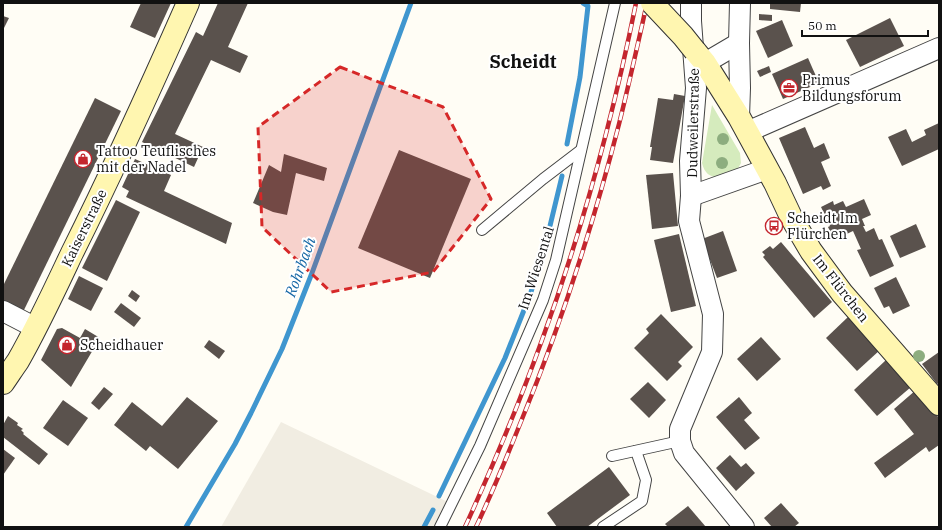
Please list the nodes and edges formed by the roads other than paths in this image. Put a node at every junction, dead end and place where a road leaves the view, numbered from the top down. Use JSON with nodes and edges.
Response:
{"nodes":[{"id":1,"x":188,"y":3,"type":"edge"},
{"id":2,"x":615,"y":3,"type":"edge"},
{"id":3,"x":652,"y":3,"type":"edge"},
{"id":4,"x":691,"y":3,"type":"edge"},
{"id":5,"x":740,"y":3,"type":"edge"},
{"id":6,"x":739,"y":43,"type":"junction"},
{"id":7,"x":939,"y":48,"type":"edge"},
{"id":8,"x":700,"y":57,"type":"junction"},
{"id":9,"x":743,"y":125,"type":"junction"},
{"id":10,"x":581,"y":150,"type":"junction"},
{"id":11,"x":767,"y":169,"type":"junction"},
{"id":12,"x":692,"y":196,"type":"junction"},
{"id":13,"x":482,"y":230,"type":"dead end"},
{"id":14,"x":3,"y":311,"type":"edge"},
{"id":15,"x":36,"y":328,"type":"junction"},
{"id":16,"x":3,"y":383,"type":"edge"},
{"id":17,"x":939,"y":404,"type":"edge"},
{"id":18,"x":680,"y":441,"type":"junction"},
{"id":19,"x":636,"y":451,"type":"junction"},
{"id":20,"x":612,"y":456,"type":"dead end"},
{"id":21,"x":440,"y":527,"type":"edge"},
{"id":22,"x":602,"y":527,"type":"edge"},
{"id":23,"x":744,"y":527,"type":"edge"}],
"edges":[{"from":1,"to":15,"type":"street","name":"Kaiserstraße"},
{"from":2,"to":10,"type":"lane","name":"Im Wiesental"},
{"from":3,"to":8,"type":"street","name":"Im Flürchen","bridge":true},
{"from":4,"to":12,"type":"street","name":"Dudweilerstraße"},
{"from":5,"to":6,"type":"street"},
{"from":6,"to":8,"type":"street"},
{"from":6,"to":9,"type":"street"},
{"from":7,"to":9,"type":"street"},
{"from":8,"to":9,"type":"street","name":"Im Flürchen"},
{"from":9,"to":11,"type":"street","name":"Im Flürchen"},
{"from":10,"to":13,"type":"lane"},
{"from":10,"to":21,"type":"lane","name":"Im Wiesental"},
{"from":11,"to":12,"type":"street","name":"Dudweilerstraße"},
{"from":11,"to":17,"type":"street","name":"Im Flürchen"},
{"from":12,"to":18,"type":"street","name":"Dudweilerstraße"},
{"from":14,"to":15,"type":"street"},
{"from":15,"to":16,"type":"street","name":"Kaiserstraße"},
{"from":18,"to":19,"type":"lane"},
{"from":18,"to":23,"type":"street"},
{"from":19,"to":20,"type":"lane"},
{"from":19,"to":22,"type":"lane"}]}
